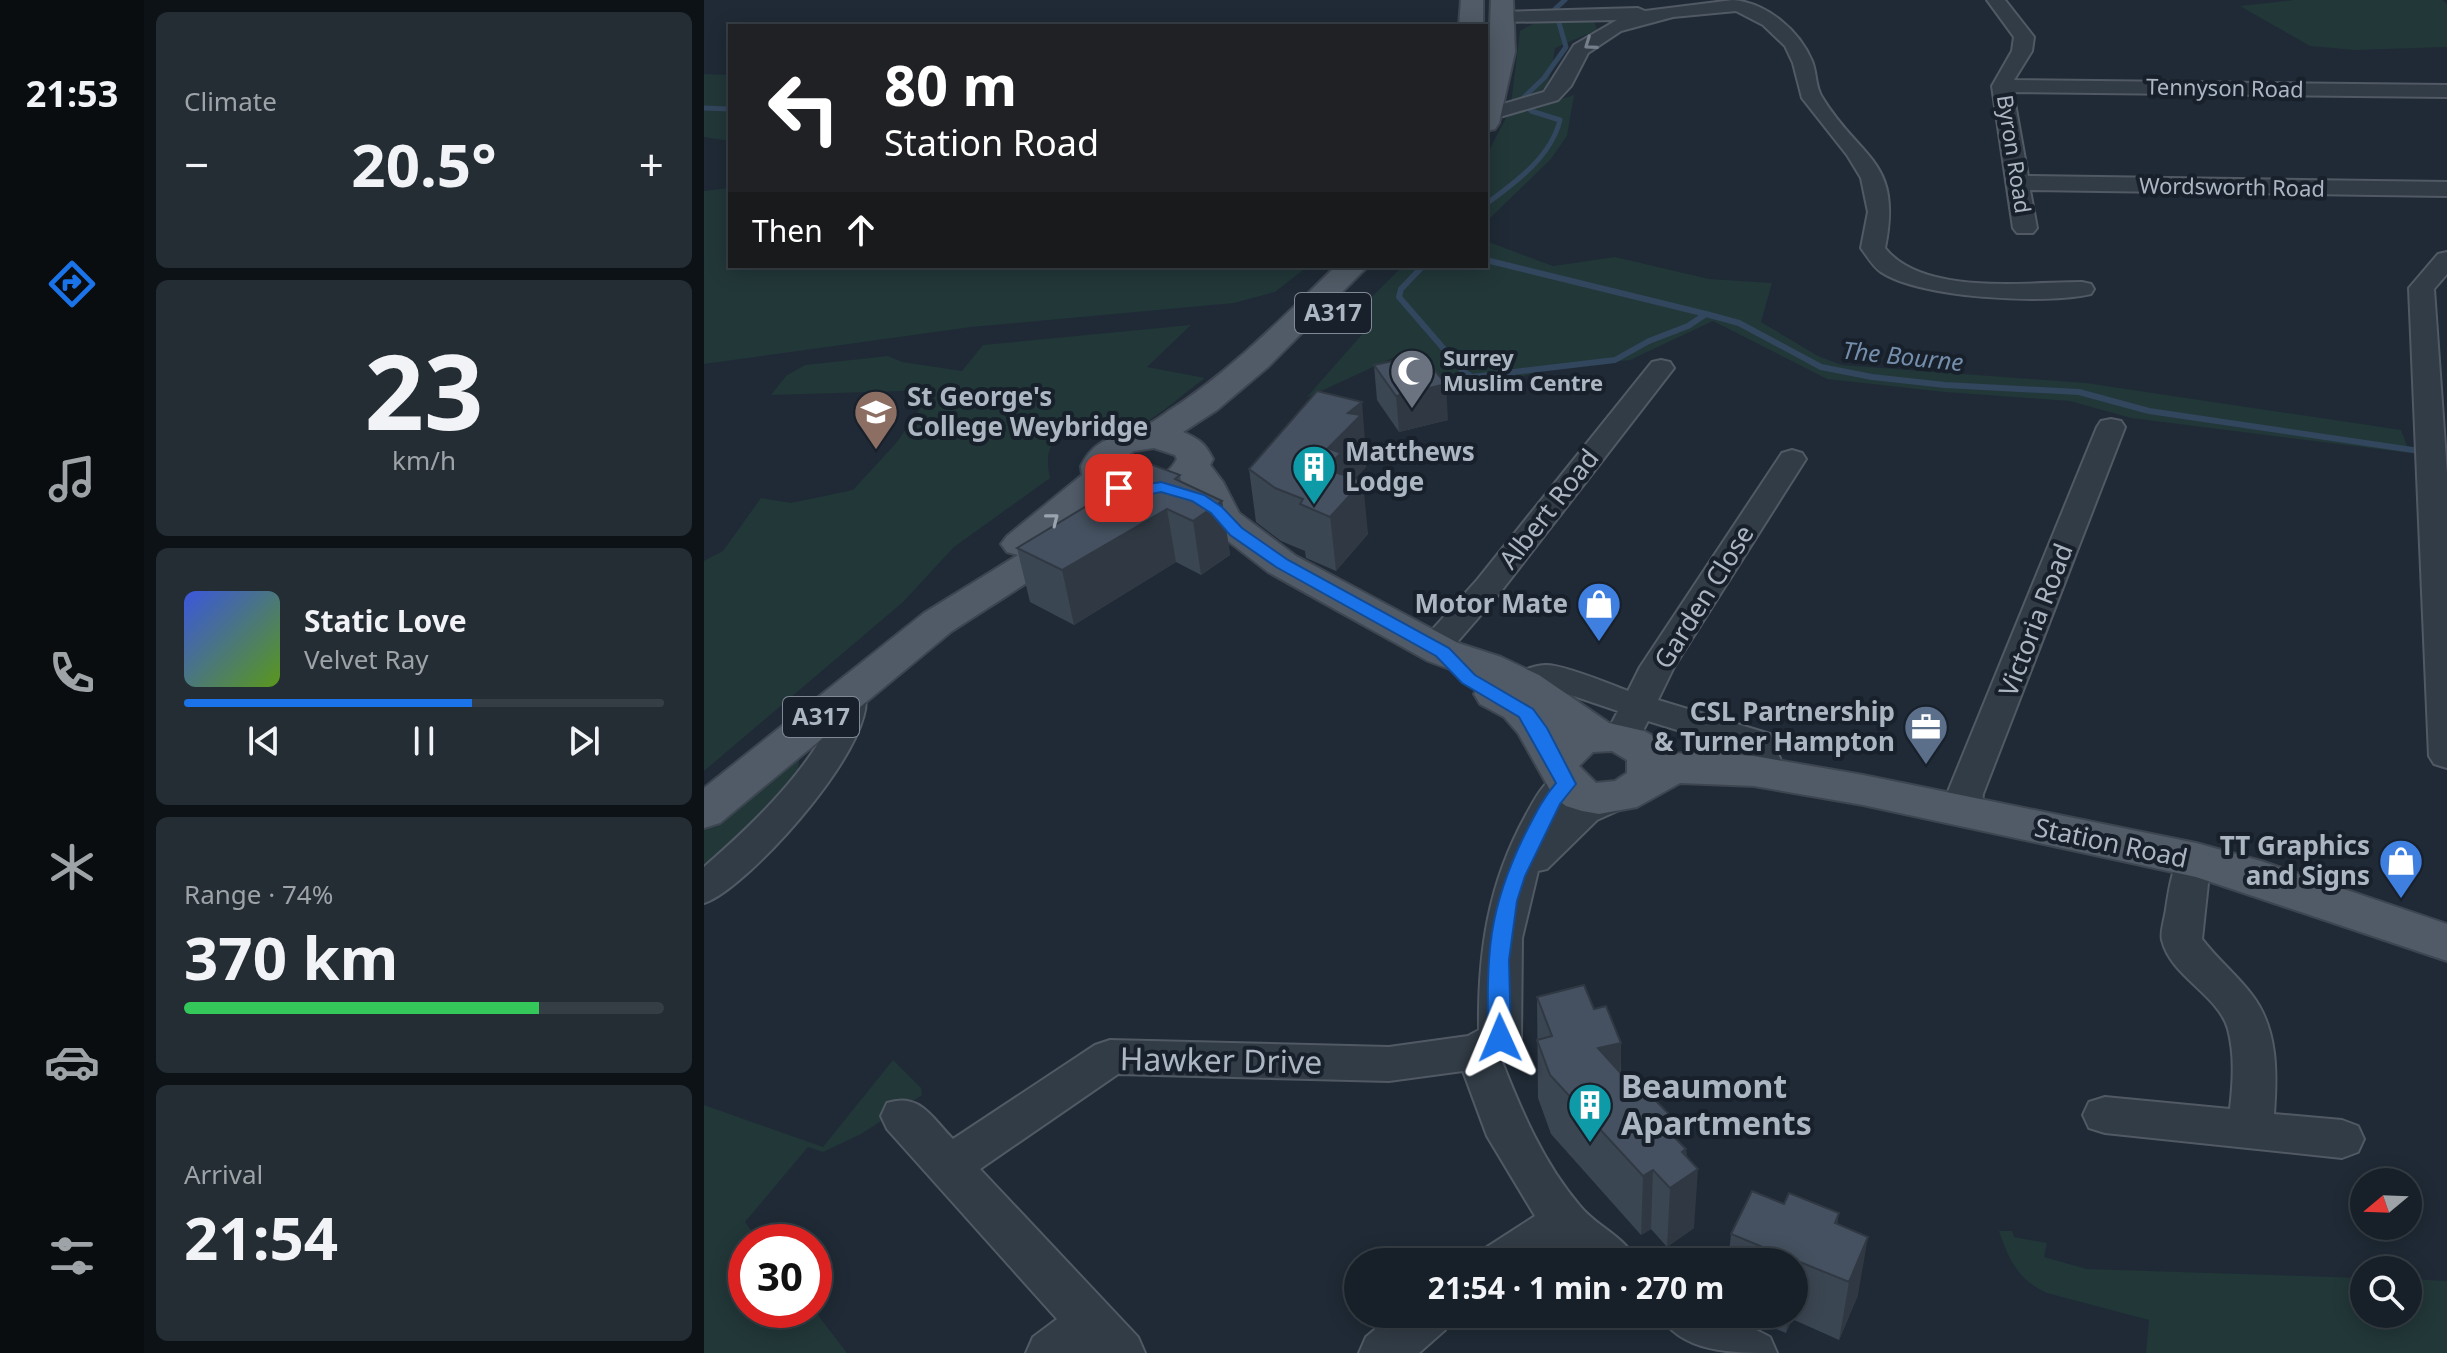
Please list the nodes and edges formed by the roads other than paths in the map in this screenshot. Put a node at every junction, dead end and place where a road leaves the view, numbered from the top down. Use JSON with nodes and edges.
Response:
{"nodes":[{"id":1,"x":1472,"y":0,"type":"edge"},
{"id":2,"x":1708,"y":0,"type":"edge"},
{"id":3,"x":1996,"y":0,"type":"edge"},
{"id":4,"x":1731,"y":4,"type":"edge"},
{"id":5,"x":1508,"y":5,"type":"edge"},
{"id":6,"x":1767,"y":7,"type":"edge"},
{"id":7,"x":1682,"y":8,"type":"junction"},
{"id":8,"x":1659,"y":13,"type":"junction"},
{"id":9,"x":1471,"y":24,"type":"edge"},
{"id":10,"x":1488,"y":44,"type":"edge"},
{"id":11,"x":2002,"y":86,"type":"junction"},
{"id":12,"x":2447,"y":91,"type":"edge"},
{"id":13,"x":1488,"y":119,"type":"edge"},
{"id":14,"x":2018,"y":182,"type":"junction"},
{"id":15,"x":2447,"y":189,"type":"edge"},
{"id":16,"x":2025,"y":228,"type":"dead end"},
{"id":17,"x":2447,"y":259,"type":"edge"},
{"id":18,"x":1351,"y":268,"type":"edge"},
{"id":19,"x":1377,"y":268,"type":"edge"},
{"id":20,"x":2082,"y":289,"type":"dead end"},
{"id":21,"x":1661,"y":368,"type":"dead end"},
{"id":22,"x":2398,"y":415,"type":"dead end"},
{"id":23,"x":2111,"y":427,"type":"dead end"},
{"id":24,"x":2430,"y":435,"type":"junction"},
{"id":25,"x":1148,"y":438,"type":"junction"},
{"id":26,"x":1193,"y":459,"type":"junction"},
{"id":27,"x":1792,"y":459,"type":"dead end"},
{"id":28,"x":1101,"y":478,"type":"junction"},
{"id":29,"x":1152,"y":489,"type":"junction"},
{"id":30,"x":1216,"y":510,"type":"junction"},
{"id":31,"x":938,"y":622,"type":"junction"},
{"id":32,"x":1438,"y":650,"type":"junction"},
{"id":33,"x":1514,"y":691,"type":"junction"},
{"id":34,"x":850,"y":694,"type":"junction"},
{"id":35,"x":1627,"y":752,"type":"junction"},
{"id":36,"x":2447,"y":756,"type":"edge"},
{"id":37,"x":1761,"y":772,"type":"junction"},
{"id":38,"x":1562,"y":775,"type":"junction"},
{"id":39,"x":704,"y":812,"type":"edge"},
{"id":40,"x":1962,"y":813,"type":"junction"},
{"id":41,"x":2196,"y":860,"type":"junction"},
{"id":42,"x":1515,"y":876,"type":"junction"},
{"id":43,"x":704,"y":889,"type":"edge"},
{"id":44,"x":2447,"y":943,"type":"edge"},
{"id":45,"x":1477,"y":1052,"type":"junction"},
{"id":46,"x":2105,"y":1115,"type":"dead end"},
{"id":47,"x":903,"y":1116,"type":"dead end"},
{"id":48,"x":2251,"y":1129,"type":"junction"},
{"id":49,"x":2342,"y":1139,"type":"dead end"},
{"id":50,"x":949,"y":1166,"type":"junction"},
{"id":51,"x":1564,"y":1222,"type":"junction"},
{"id":52,"x":1525,"y":1248,"type":"edge"},
{"id":53,"x":1596,"y":1248,"type":"edge"},
{"id":54,"x":1412,"y":1328,"type":"edge"},
{"id":55,"x":1705,"y":1328,"type":"edge"},
{"id":56,"x":1105,"y":1337,"type":"edge"},
{"id":57,"x":1051,"y":1353,"type":"edge"},
{"id":58,"x":1384,"y":1353,"type":"edge"},
{"id":59,"x":1752,"y":1353,"type":"edge"}],
"edges":[{"from":1,"to":9,"type":"main road"},
{"from":2,"to":7,"type":"street"},
{"from":3,"to":11,"type":"street","name":"Byron Road"},
{"from":4,"to":6,"type":"street"},
{"from":4,"to":7,"type":"street"},
{"from":5,"to":8,"type":"street"},
{"from":5,"to":10,"type":"main road"},
{"from":5,"to":13,"type":"main road"},
{"from":6,"to":20,"type":"street"},
{"from":7,"to":8,"type":"street"},
{"from":8,"to":13,"type":"street","one_way":true},
{"from":11,"to":12,"type":"street","name":"Tennyson Road"},
{"from":11,"to":14,"type":"street","name":"Byron Road"},
{"from":14,"to":15,"type":"street","name":"Wordsworth Road"},
{"from":14,"to":16,"type":"street","name":"Byron Road"},
{"from":17,"to":24,"type":"street"},
{"from":18,"to":25,"type":"main road","number":"A317"},
{"from":19,"to":26,"type":"main road","number":"A317"},
{"from":21,"to":32,"type":"street","name":"Albert Road"},
{"from":22,"to":24,"type":"street"},
{"from":23,"to":40,"type":"street","name":"Victoria Road"},
{"from":24,"to":36,"type":"street"},
{"from":25,"to":26,"type":"main road"},
{"from":25,"to":28,"type":"main road"},
{"from":26,"to":29,"type":"main road"},
{"from":26,"to":30,"type":"main road"},
{"from":27,"to":35,"type":"street","name":"Garden Close"},
{"from":28,"to":29,"type":"main road"},
{"from":31,"to":28,"type":"main road","number":"A317","one_way":true},
{"from":29,"to":30,"type":"main road"},
{"from":29,"to":31,"type":"main road","number":"A317"},
{"from":30,"to":32,"type":"main road"},
{"from":31,"to":34,"type":"main road","number":"A317"},
{"from":32,"to":33,"type":"main road"},
{"from":33,"to":35,"type":"main road"},
{"from":33,"to":38,"type":"main road"},
{"from":34,"to":39,"type":"main road","number":"A317"},
{"from":34,"to":43,"type":"street"},
{"from":35,"to":37,"type":"main road","name":"Station Road"},
{"from":35,"to":37,"type":"street"},
{"from":35,"to":38,"type":"main road"},
{"from":35,"to":38,"type":"main road","name":"Station Road"},
{"from":35,"to":42,"type":"street"},
{"from":37,"to":40,"type":"main road","name":"Station Road"},
{"from":38,"to":42,"type":"street"},
{"from":40,"to":41,"type":"main road","name":"Station Road"},
{"from":41,"to":44,"type":"main road","name":"Station Road"},
{"from":41,"to":48,"type":"street"},
{"from":42,"to":45,"type":"street"},
{"from":45,"to":50,"type":"street","name":"Hawker Drive"},
{"from":45,"to":51,"type":"street"},
{"from":46,"to":48,"type":"street"},
{"from":47,"to":50,"type":"street"},
{"from":48,"to":49,"type":"street"},
{"from":50,"to":56,"type":"street"},
{"from":51,"to":52,"type":"street"},
{"from":51,"to":53,"type":"street"},
{"from":54,"to":58,"type":"street"},
{"from":55,"to":59,"type":"street"},
{"from":56,"to":57,"type":"street"}]}
